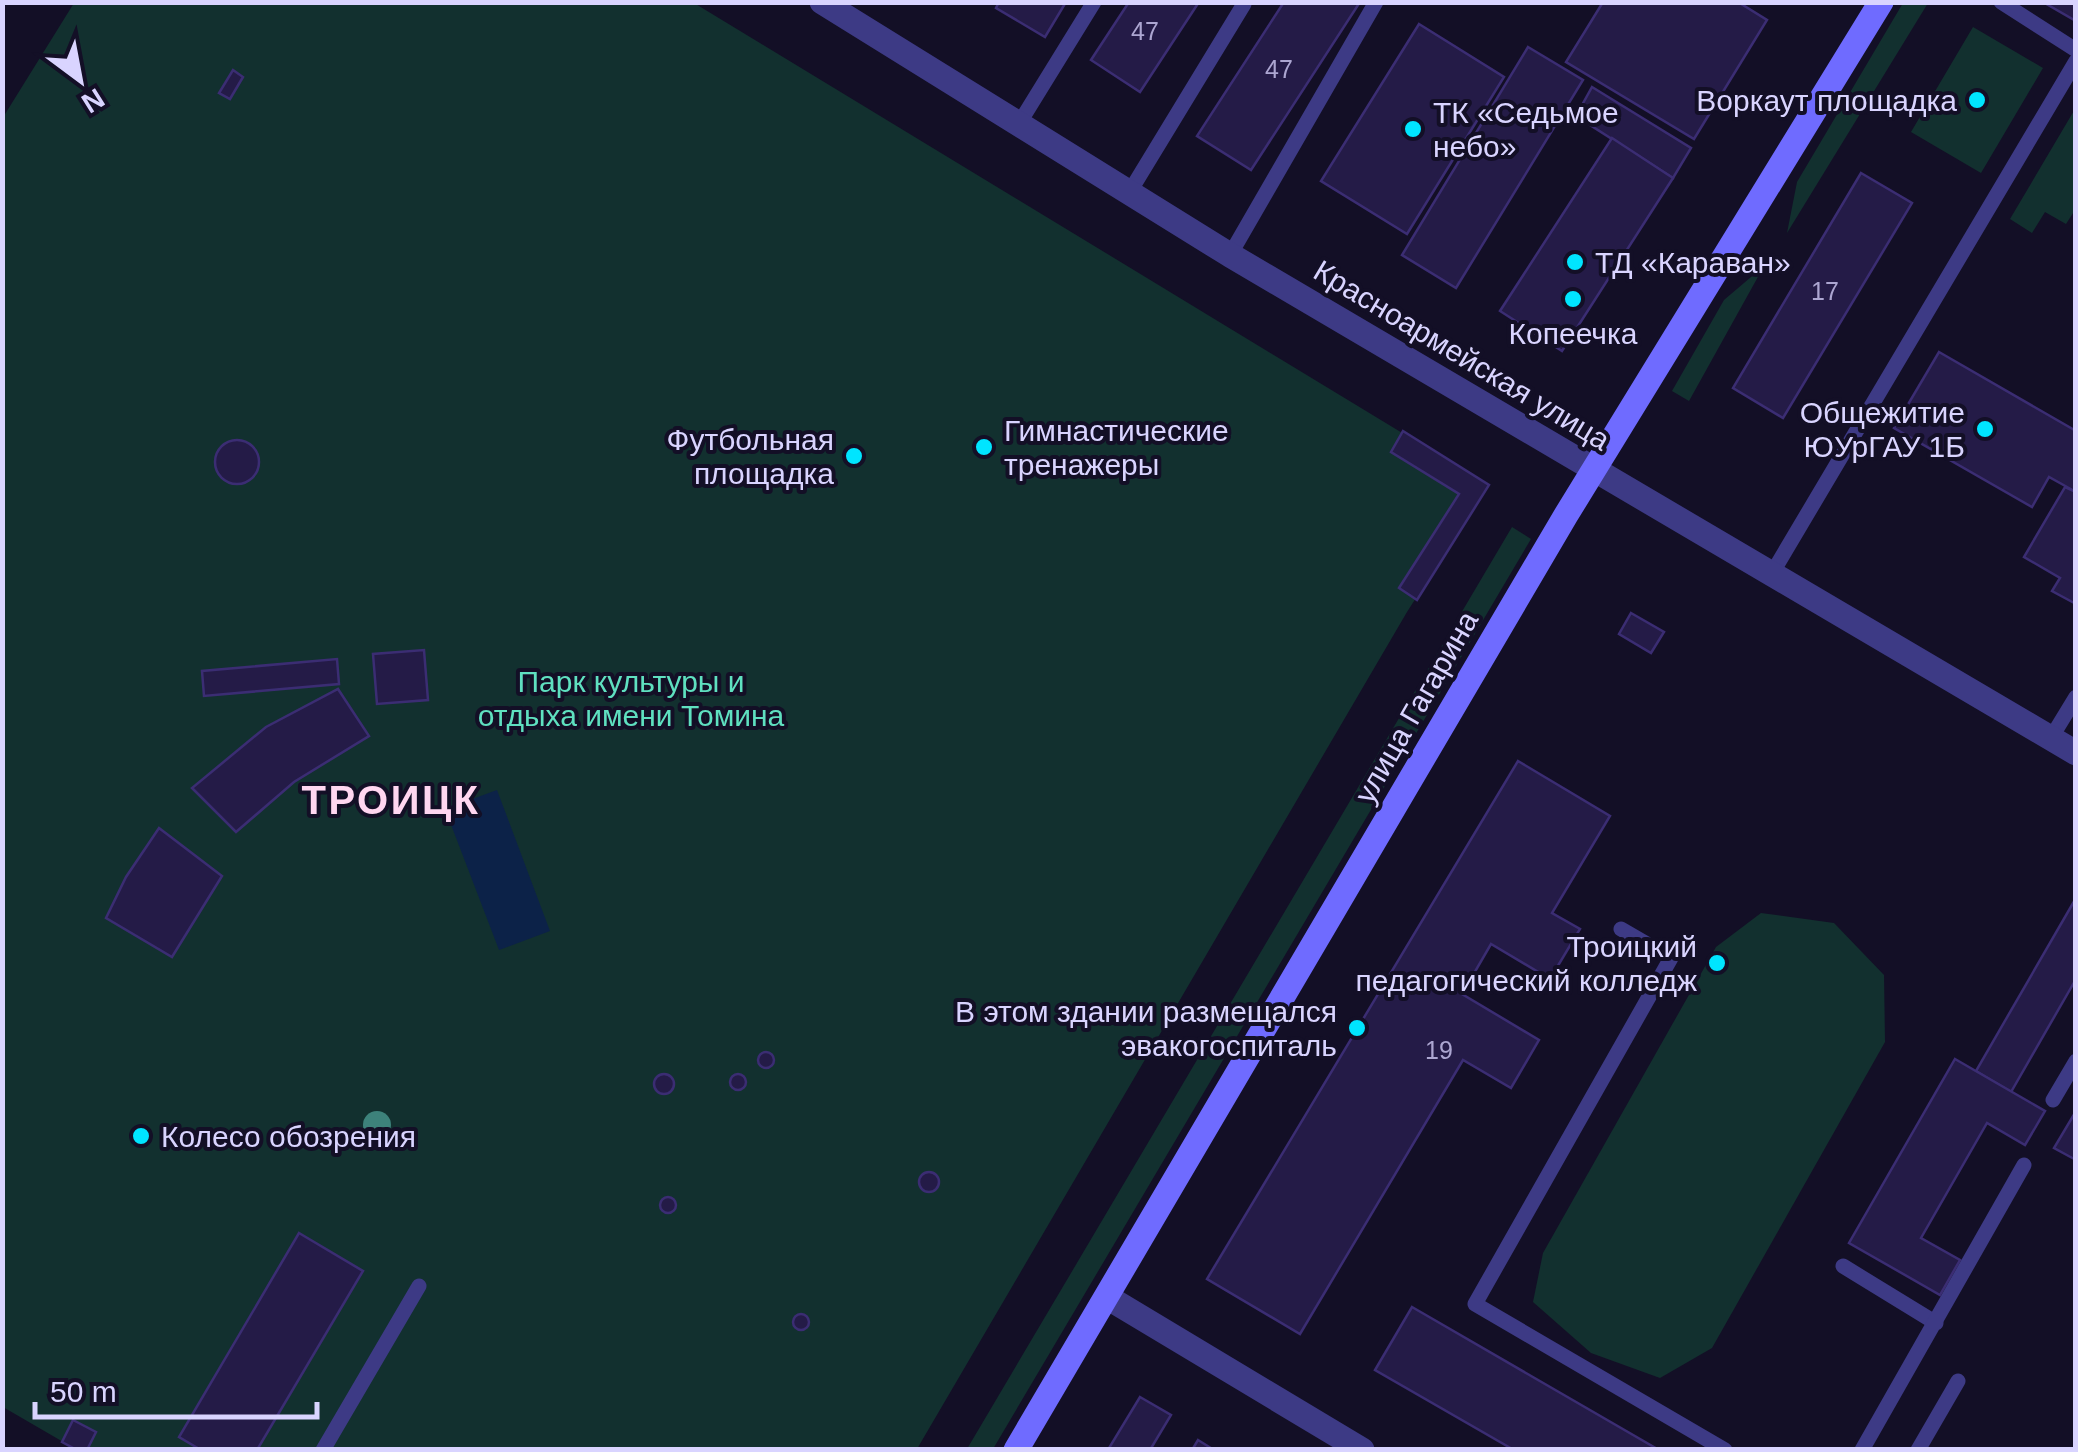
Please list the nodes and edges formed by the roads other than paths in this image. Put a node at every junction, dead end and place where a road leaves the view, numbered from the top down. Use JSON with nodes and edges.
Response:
{"nodes":[{"id":1,"x":822,"y":2,"type":"edge"},
{"id":2,"x":1094,"y":2,"type":"edge"},
{"id":3,"x":1376,"y":2,"type":"edge"},
{"id":4,"x":1881,"y":2,"type":"edge"},
{"id":5,"x":2000,"y":2,"type":"edge"},
{"id":6,"x":1244,"y":4,"type":"edge"},
{"id":7,"x":2076,"y":50,"type":"edge"},
{"id":8,"x":2074,"y":67,"type":"edge"},
{"id":9,"x":1020,"y":122,"type":"junction"},
{"id":10,"x":1128,"y":193,"type":"junction"},
{"id":11,"x":1230,"y":255,"type":"junction"},
{"id":12,"x":1594,"y":470,"type":"junction"},
{"id":13,"x":1771,"y":575,"type":"junction"},
{"id":14,"x":2076,"y":697,"type":"edge"},
{"id":15,"x":2051,"y":738,"type":"junction"},
{"id":16,"x":2076,"y":753,"type":"edge"},
{"id":17,"x":1621,"y":929,"type":"dead end"},
{"id":18,"x":2076,"y":1061,"type":"edge"},
{"id":19,"x":2053,"y":1100,"type":"dead end"},
{"id":20,"x":2024,"y":1165,"type":"dead end"},
{"id":21,"x":1843,"y":1266,"type":"dead end"},
{"id":22,"x":419,"y":1286,"type":"dead end"},
{"id":23,"x":1107,"y":1297,"type":"junction"},
{"id":24,"x":1936,"y":1323,"type":"junction"},
{"id":25,"x":1958,"y":1382,"type":"dead end"},
{"id":26,"x":324,"y":1450,"type":"edge"},
{"id":27,"x":1016,"y":1450,"type":"edge"},
{"id":28,"x":1362,"y":1450,"type":"edge"},
{"id":29,"x":1725,"y":1450,"type":"edge"},
{"id":30,"x":1862,"y":1450,"type":"edge"},
{"id":31,"x":1918,"y":1450,"type":"edge"}],
"edges":[{"from":1,"to":9,"type":"street","name":"Красноармейская улица"},
{"from":2,"to":9,"type":"lane"},
{"from":3,"to":11,"type":"lane"},
{"from":4,"to":12,"type":"main road","name":"улица Гагарина"},
{"from":5,"to":7,"type":"lane"},
{"from":6,"to":10,"type":"lane"},
{"from":8,"to":13,"type":"lane"},
{"from":9,"to":10,"type":"street","name":"Красноармейская улица"},
{"from":10,"to":11,"type":"street","name":"Красноармейская улица"},
{"from":11,"to":12,"type":"street","name":"Красноармейская улица"},
{"from":12,"to":13,"type":"street","name":"Красноармейская улица"},
{"from":12,"to":23,"type":"main road","name":"улица Гагарина"},
{"from":13,"to":15,"type":"street","name":"Красноармейская улица"},
{"from":14,"to":15,"type":"lane"},
{"from":15,"to":16,"type":"street","name":"Красноармейская улица"},
{"from":17,"to":29,"type":"lane"},
{"from":18,"to":19,"type":"lane"},
{"from":20,"to":24,"type":"lane"},
{"from":21,"to":24,"type":"lane"},
{"from":22,"to":26,"type":"lane"},
{"from":23,"to":27,"type":"main road","name":"улица Гагарина"},
{"from":23,"to":28,"type":"street"},
{"from":24,"to":30,"type":"lane"},
{"from":25,"to":31,"type":"lane"}]}
